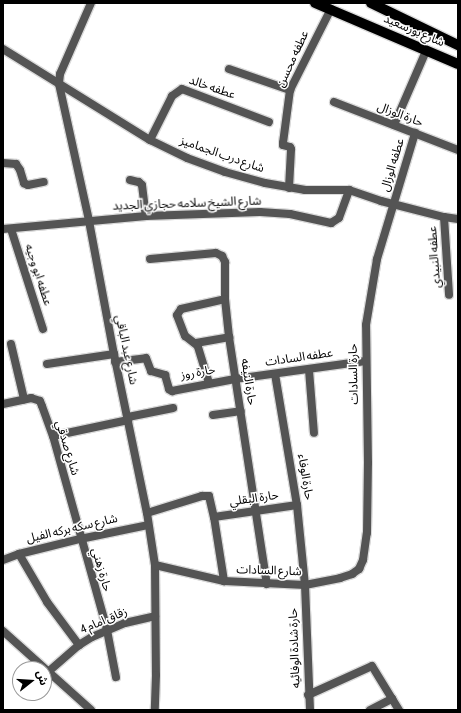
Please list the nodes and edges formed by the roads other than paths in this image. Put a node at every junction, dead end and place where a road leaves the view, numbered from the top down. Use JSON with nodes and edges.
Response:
{"nodes":[{"id":1,"x":91,"y":3,"type":"edge"},
{"id":2,"x":315,"y":3,"type":"edge"},
{"id":3,"x":371,"y":3,"type":"edge"},
{"id":4,"x":330,"y":9,"type":"junction"},
{"id":5,"x":458,"y":45,"type":"edge"},
{"id":6,"x":3,"y":49,"type":"edge"},
{"id":7,"x":426,"y":51,"type":"junction"},
{"id":8,"x":458,"y":64,"type":"edge"},
{"id":9,"x":229,"y":69,"type":"dead end"},
{"id":10,"x":59,"y":84,"type":"junction"},
{"id":11,"x":290,"y":90,"type":"junction"},
{"id":12,"x":334,"y":102,"type":"dead end"},
{"id":13,"x":269,"y":122,"type":"dead end"},
{"id":14,"x":394,"y":125,"type":"junction"},
{"id":15,"x":415,"y":133,"type":"junction"},
{"id":16,"x":150,"y":140,"type":"junction"},
{"id":17,"x":458,"y":150,"type":"edge"},
{"id":18,"x":3,"y":164,"type":"edge"},
{"id":19,"x":130,"y":180,"type":"dead end"},
{"id":20,"x":44,"y":182,"type":"dead end"},
{"id":21,"x":289,"y":188,"type":"junction"},
{"id":22,"x":349,"y":190,"type":"junction"},
{"id":23,"x":393,"y":204,"type":"junction"},
{"id":24,"x":146,"y":216,"type":"junction"},
{"id":25,"x":444,"y":217,"type":"junction"},
{"id":26,"x":458,"y":219,"type":"edge"},
{"id":27,"x":89,"y":221,"type":"junction"},
{"id":28,"x":7,"y":229,"type":"edge"},
{"id":29,"x":150,"y":258,"type":"dead end"},
{"id":30,"x":449,"y":295,"type":"dead end"},
{"id":31,"x":225,"y":299,"type":"junction"},
{"id":32,"x":43,"y":329,"type":"dead end"},
{"id":33,"x":229,"y":337,"type":"junction"},
{"id":34,"x":196,"y":343,"type":"junction"},
{"id":35,"x":10,"y":344,"type":"dead end"},
{"id":36,"x":114,"y":358,"type":"junction"},
{"id":37,"x":366,"y":361,"type":"junction"},
{"id":38,"x":47,"y":364,"type":"dead end"},
{"id":39,"x":309,"y":370,"type":"junction"},
{"id":40,"x":275,"y":374,"type":"junction"},
{"id":41,"x":235,"y":379,"type":"junction"},
{"id":42,"x":209,"y":383,"type":"junction"},
{"id":43,"x":24,"y":399,"type":"junction"},
{"id":44,"x":3,"y":404,"type":"edge"},
{"id":45,"x":173,"y":408,"type":"dead end"},
{"id":46,"x":241,"y":411,"type":"junction"},
{"id":47,"x":213,"y":415,"type":"dead end"},
{"id":48,"x":128,"y":419,"type":"junction"},
{"id":49,"x":314,"y":433,"type":"dead end"},
{"id":50,"x":53,"y":436,"type":"junction"},
{"id":51,"x":297,"y":505,"type":"junction"},
{"id":52,"x":256,"y":510,"type":"junction"},
{"id":53,"x":147,"y":513,"type":"junction"},
{"id":54,"x":214,"y":517,"type":"junction"},
{"id":55,"x":148,"y":525,"type":"junction"},
{"id":56,"x":80,"y":539,"type":"junction"},
{"id":57,"x":365,"y":547,"type":"joint"},
{"id":58,"x":19,"y":554,"type":"junction"},
{"id":59,"x":3,"y":560,"type":"edge"},
{"id":60,"x":154,"y":566,"type":"junction"},
{"id":61,"x":224,"y":581,"type":"junction"},
{"id":62,"x":267,"y":584,"type":"junction"},
{"id":63,"x":305,"y":585,"type":"junction"},
{"id":64,"x":155,"y":616,"type":"junction"},
{"id":65,"x":106,"y":630,"type":"junction"},
{"id":66,"x":3,"y":631,"type":"edge"},
{"id":67,"x":79,"y":645,"type":"junction"},
{"id":68,"x":36,"y":661,"type":"edge"},
{"id":69,"x":52,"y":669,"type":"edge"},
{"id":70,"x":52,"y":676,"type":"edge"},
{"id":71,"x":116,"y":677,"type":"dead end"},
{"id":72,"x":308,"y":695,"type":"junction"},
{"id":73,"x":392,"y":699,"type":"junction"},
{"id":74,"x":91,"y":710,"type":"edge"},
{"id":75,"x":155,"y":710,"type":"edge"},
{"id":76,"x":310,"y":710,"type":"edge"},
{"id":77,"x":370,"y":710,"type":"edge"},
{"id":78,"x":399,"y":710,"type":"edge"}],
"edges":[{"from":1,"to":10,"type":"street","name":"شارع عبد الباقي"},
{"from":2,"to":4,"type":"main road","name":"شارع بورسعيد"},
{"from":3,"to":5,"type":"main road","name":"شارع بورسعيد"},
{"from":4,"to":7,"type":"main road","name":"شارع بورسعيد"},
{"from":4,"to":11,"type":"street","name":"عطفه محسن"},
{"from":6,"to":10,"type":"street","name":"شارع درب الجماميز"},
{"from":7,"to":8,"type":"main road","name":"شارع بورسعيد"},
{"from":7,"to":14,"type":"street"},
{"from":9,"to":11,"type":"street"},
{"from":10,"to":16,"type":"street","name":"شارع درب الجماميز"},
{"from":10,"to":27,"type":"street","name":"شارع عبد الباقي"},
{"from":11,"to":21,"type":"street","name":"عطفه محسن"},
{"from":12,"to":14,"type":"street","name":"حارة الوزال"},
{"from":13,"to":16,"type":"street","name":"عطفه خالد"},
{"from":14,"to":15,"type":"street","name":"حارة الوزال"},
{"from":15,"to":17,"type":"street","name":"حارة الوزال"},
{"from":15,"to":23,"type":"street","name":"عطفه الوزال"},
{"from":16,"to":21,"type":"street","name":"شارع درب الجماميز"},
{"from":18,"to":20,"type":"street"},
{"from":19,"to":24,"type":"street"},
{"from":21,"to":22,"type":"street","name":"شارع درب الجماميز"},
{"from":22,"to":23,"type":"street","name":"شارع درب الجماميز"},
{"from":22,"to":24,"type":"street","name":"شارع الشيخ سلامه حجازي الجديد"},
{"from":23,"to":25,"type":"street","name":"شارع درب الجماميز"},
{"from":23,"to":37,"type":"street","name":"حارة السادات"},
{"from":24,"to":27,"type":"street","name":"شارع الشيخ سلامه حجازي الجديد"},
{"from":25,"to":26,"type":"street","name":"شارع درب الجماميز"},
{"from":25,"to":30,"type":"street","name":"عطفه النبيدي"},
{"from":27,"to":28,"type":"street","name":"شارع الشيخ سلامه حجازي الجديد"},
{"from":27,"to":36,"type":"street","name":"شارع عبد الباقي"},
{"from":28,"to":32,"type":"street","name":"عطفه ابو وجيه"},
{"from":29,"to":31,"type":"street","name":"حارة النيفه"},
{"from":31,"to":33,"type":"street","name":"حارة النيفه"},
{"from":31,"to":34,"type":"street"},
{"from":33,"to":34,"type":"street"},
{"from":33,"to":41,"type":"street","name":"حارة النيفه"},
{"from":34,"to":42,"type":"street"},
{"from":35,"to":43,"type":"street"},
{"from":36,"to":38,"type":"street"},
{"from":36,"to":42,"type":"street","name":"حارة روز"},
{"from":36,"to":48,"type":"street","name":"شارع عبد الباقي"},
{"from":37,"to":39,"type":"street","name":"عطفه السادات"},
{"from":37,"to":57,"type":"street","name":"حارة السادات"},
{"from":39,"to":40,"type":"street","name":"عطفه السادات"},
{"from":39,"to":49,"type":"street"},
{"from":40,"to":41,"type":"street","name":"عطفه السادات"},
{"from":40,"to":51,"type":"street","name":"حارة الوفاء"},
{"from":41,"to":42,"type":"street","name":"حارة روز"},
{"from":41,"to":46,"type":"street","name":"حارة النيفه"},
{"from":43,"to":44,"type":"street"},
{"from":43,"to":50,"type":"street","name":"شارع صدقي"},
{"from":45,"to":48,"type":"street"},
{"from":46,"to":47,"type":"street"},
{"from":46,"to":52,"type":"street","name":"حارة النيفه"},
{"from":48,"to":50,"type":"street"},
{"from":48,"to":53,"type":"street","name":"شارع عبد الباقي"},
{"from":50,"to":56,"type":"street","name":"شارع صدقي"},
{"from":51,"to":52,"type":"street","name":"حارة البقلي"},
{"from":51,"to":63,"type":"street","name":"حارة الوفاء"},
{"from":52,"to":54,"type":"street","name":"حارة البقلي"},
{"from":52,"to":62,"type":"street","name":"حارة النيفه"},
{"from":53,"to":54,"type":"street"},
{"from":53,"to":55,"type":"street","name":"شارع عبد الباقي"},
{"from":54,"to":61,"type":"street"},
{"from":55,"to":56,"type":"street","name":"شارع سكه بركه الفيل"},
{"from":55,"to":60,"type":"street","name":"شارع عبد الباقي"},
{"from":56,"to":58,"type":"street","name":"شارع سكه بركه الفيل"},
{"from":56,"to":65,"type":"street","name":"حارة زهني"},
{"from":57,"to":63,"type":"street","name":"شارع السادات"},
{"from":58,"to":59,"type":"street","name":"شارع سكه بركه الفيل"},
{"from":58,"to":67,"type":"street"},
{"from":60,"to":61,"type":"street","name":"شارع السادات"},
{"from":60,"to":64,"type":"street","name":"شارع عبد الباقي"},
{"from":61,"to":62,"type":"street","name":"شارع السادات"},
{"from":62,"to":63,"type":"street","name":"شارع السادات"},
{"from":63,"to":72,"type":"street","name":"حارة شادة الوفائيه"},
{"from":64,"to":65,"type":"street","name":"زقاق امام 4"},
{"from":64,"to":75,"type":"street","name":"شارع عبد الباقي"},
{"from":65,"to":67,"type":"street","name":"زقاق امام 4"},
{"from":65,"to":71,"type":"street","name":"حارة زهني"},
{"from":66,"to":68,"type":"street"},
{"from":67,"to":69,"type":"street","name":"زقاق امام 4"},
{"from":70,"to":74,"type":"street"},
{"from":72,"to":73,"type":"street"},
{"from":72,"to":76,"type":"street","name":"حارة شادة الوفائيه"},
{"from":73,"to":77,"type":"street"},
{"from":73,"to":78,"type":"street"}]}
